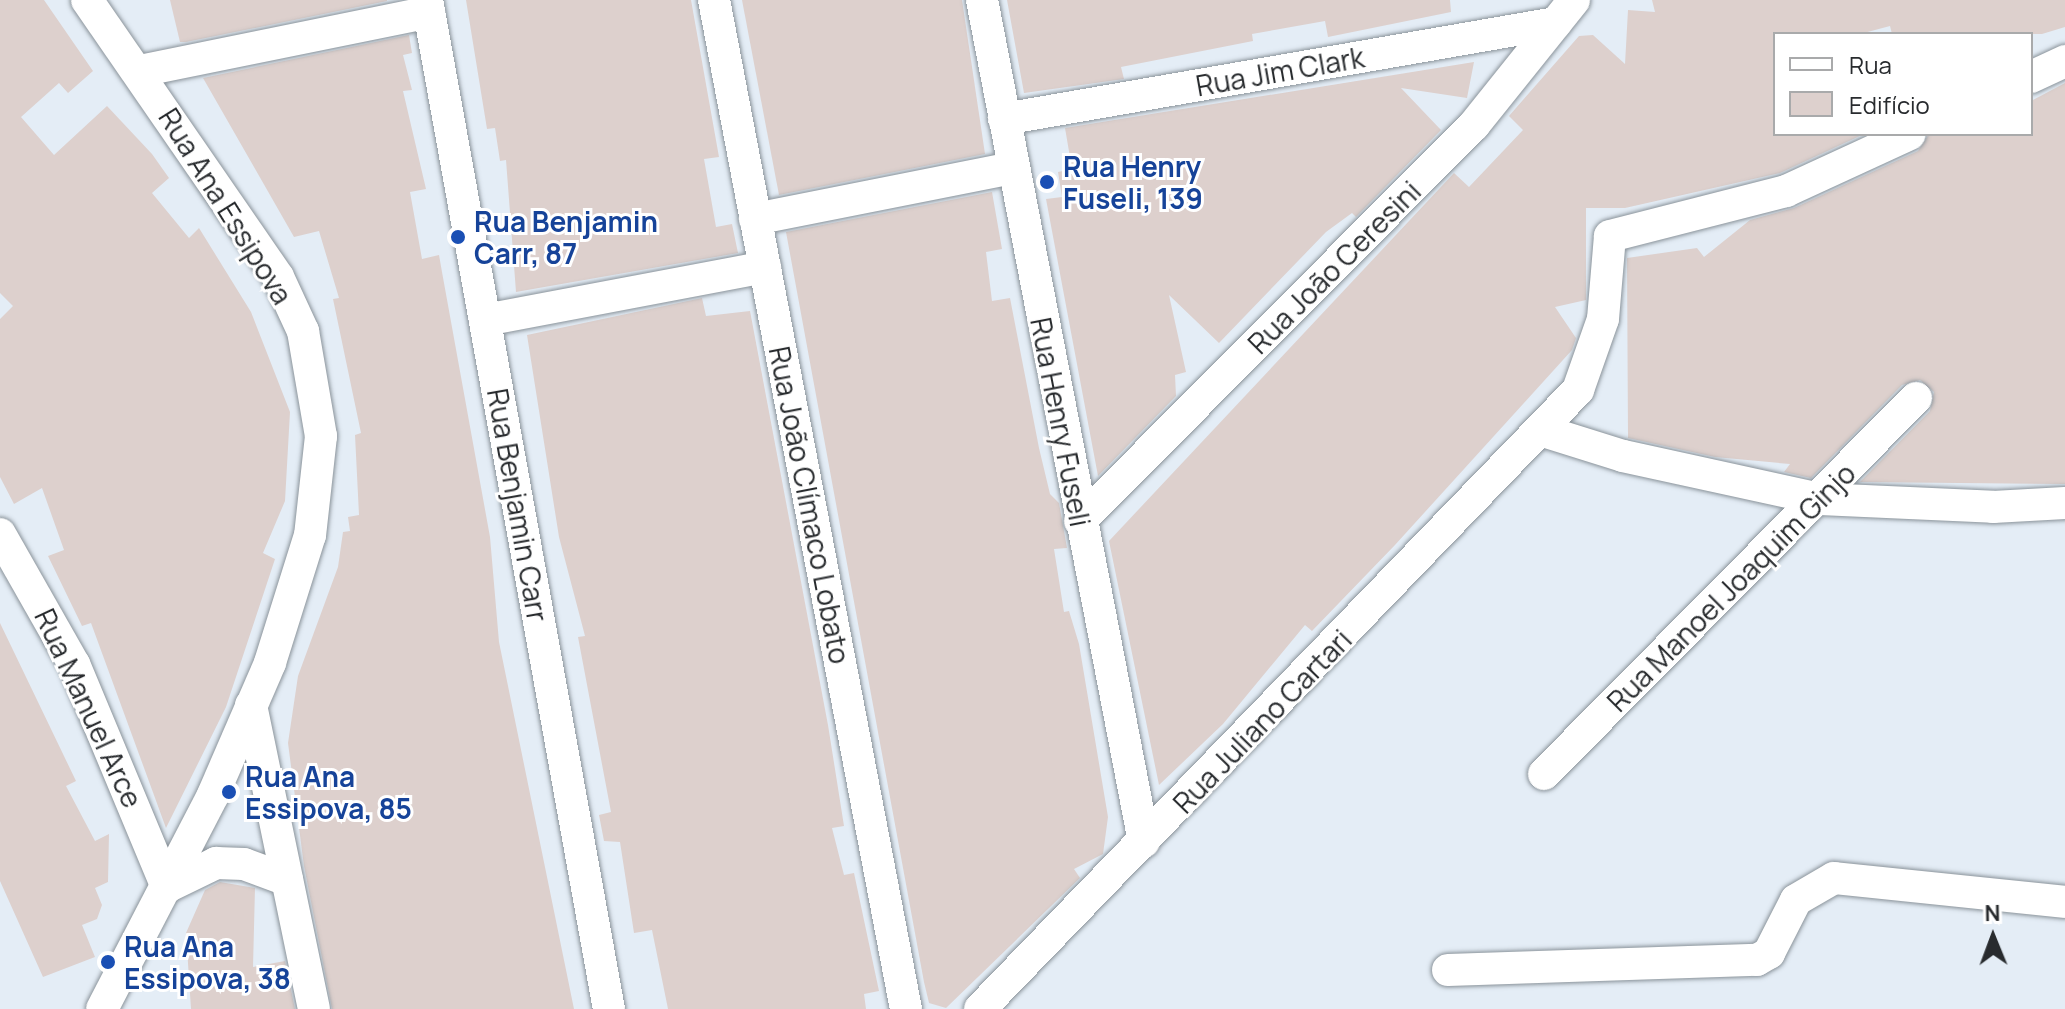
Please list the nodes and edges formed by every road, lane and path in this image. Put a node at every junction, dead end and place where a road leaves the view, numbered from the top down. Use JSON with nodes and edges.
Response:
{"nodes":[{"id":1,"x":87,"y":0,"type":"edge"},
{"id":2,"x":714,"y":0,"type":"edge"},
{"id":3,"x":982,"y":0,"type":"edge"},
{"id":4,"x":428,"y":6,"type":"edge"},
{"id":5,"x":1565,"y":11,"type":"edge"},
{"id":6,"x":2065,"y":61,"type":"edge"},
{"id":7,"x":140,"y":71,"type":"junction"},
{"id":8,"x":2033,"y":76,"type":"edge"},
{"id":9,"x":1004,"y":119,"type":"junction"},
{"id":10,"x":1906,"y":136,"type":"edge"},
{"id":11,"x":1013,"y":168,"type":"junction"},
{"id":12,"x":755,"y":219,"type":"junction"},
{"id":13,"x":765,"y":267,"type":"junction"},
{"id":14,"x":485,"y":320,"type":"junction"},
{"id":15,"x":1916,"y":398,"type":"dead end"},
{"id":16,"x":1540,"y":430,"type":"junction"},
{"id":17,"x":1820,"y":499,"type":"junction"},
{"id":18,"x":2065,"y":503,"type":"edge"},
{"id":19,"x":1080,"y":521,"type":"junction"},
{"id":20,"x":2,"y":542,"type":"edge"},
{"id":21,"x":251,"y":705,"type":"junction"},
{"id":22,"x":1544,"y":774,"type":"dead end"},
{"id":23,"x":1144,"y":842,"type":"junction"},
{"id":24,"x":287,"y":880,"type":"junction"},
{"id":25,"x":167,"y":887,"type":"junction"},
{"id":26,"x":2065,"y":902,"type":"edge"},
{"id":27,"x":1448,"y":970,"type":"dead end"},
{"id":28,"x":102,"y":1009,"type":"edge"},
{"id":29,"x":314,"y":1009,"type":"edge"},
{"id":30,"x":609,"y":1009,"type":"edge"},
{"id":31,"x":906,"y":1009,"type":"edge"},
{"id":32,"x":980,"y":1009,"type":"edge"}],
"edges":[{"from":1,"to":7,"type":"street","name":"Rua Ana Essipova"},
{"from":2,"to":12,"type":"street","name":"Rua João Clímaco Lobato"},
{"from":3,"to":9,"type":"street","name":"Rua Henry Fuseli"},
{"from":4,"to":7,"type":"street"},
{"from":4,"to":14,"type":"street","name":"Rua Benjamin Carr"},
{"from":5,"to":9,"type":"street","name":"Rua Jim Clark"},
{"from":5,"to":19,"type":"street","name":"Rua João Ceresini"},
{"from":6,"to":8,"type":"street"},
{"from":7,"to":21,"type":"street","name":"Rua Ana Essipova"},
{"from":9,"to":11,"type":"street","name":"Rua Henry Fuseli"},
{"from":10,"to":16,"type":"street","name":"Rua Juliano Cartari"},
{"from":11,"to":12,"type":"street"},
{"from":11,"to":19,"type":"street","name":"Rua Henry Fuseli"},
{"from":12,"to":13,"type":"street","name":"Rua João Clímaco Lobato"},
{"from":13,"to":14,"type":"street"},
{"from":13,"to":31,"type":"street","name":"Rua João Clímaco Lobato"},
{"from":14,"to":30,"type":"street","name":"Rua Benjamin Carr"},
{"from":15,"to":17,"type":"street","name":"Rua Manoel Joaquim Ginjo"},
{"from":16,"to":17,"type":"street"},
{"from":16,"to":23,"type":"street","name":"Rua Juliano Cartari"},
{"from":17,"to":18,"type":"street"},
{"from":17,"to":22,"type":"street","name":"Rua Manoel Joaquim Ginjo"},
{"from":19,"to":23,"type":"street","name":"Rua Henry Fuseli"},
{"from":20,"to":25,"type":"street","name":"Rua Manuel Arce"},
{"from":21,"to":24,"type":"street"},
{"from":21,"to":25,"type":"street","name":"Rua Ana Essipova"},
{"from":23,"to":32,"type":"street","name":"Rua Juliano Cartari"},
{"from":24,"to":25,"type":"street"},
{"from":24,"to":29,"type":"street"},
{"from":25,"to":28,"type":"street","name":"Rua Ana Essipova"},
{"from":26,"to":27,"type":"street"}]}
